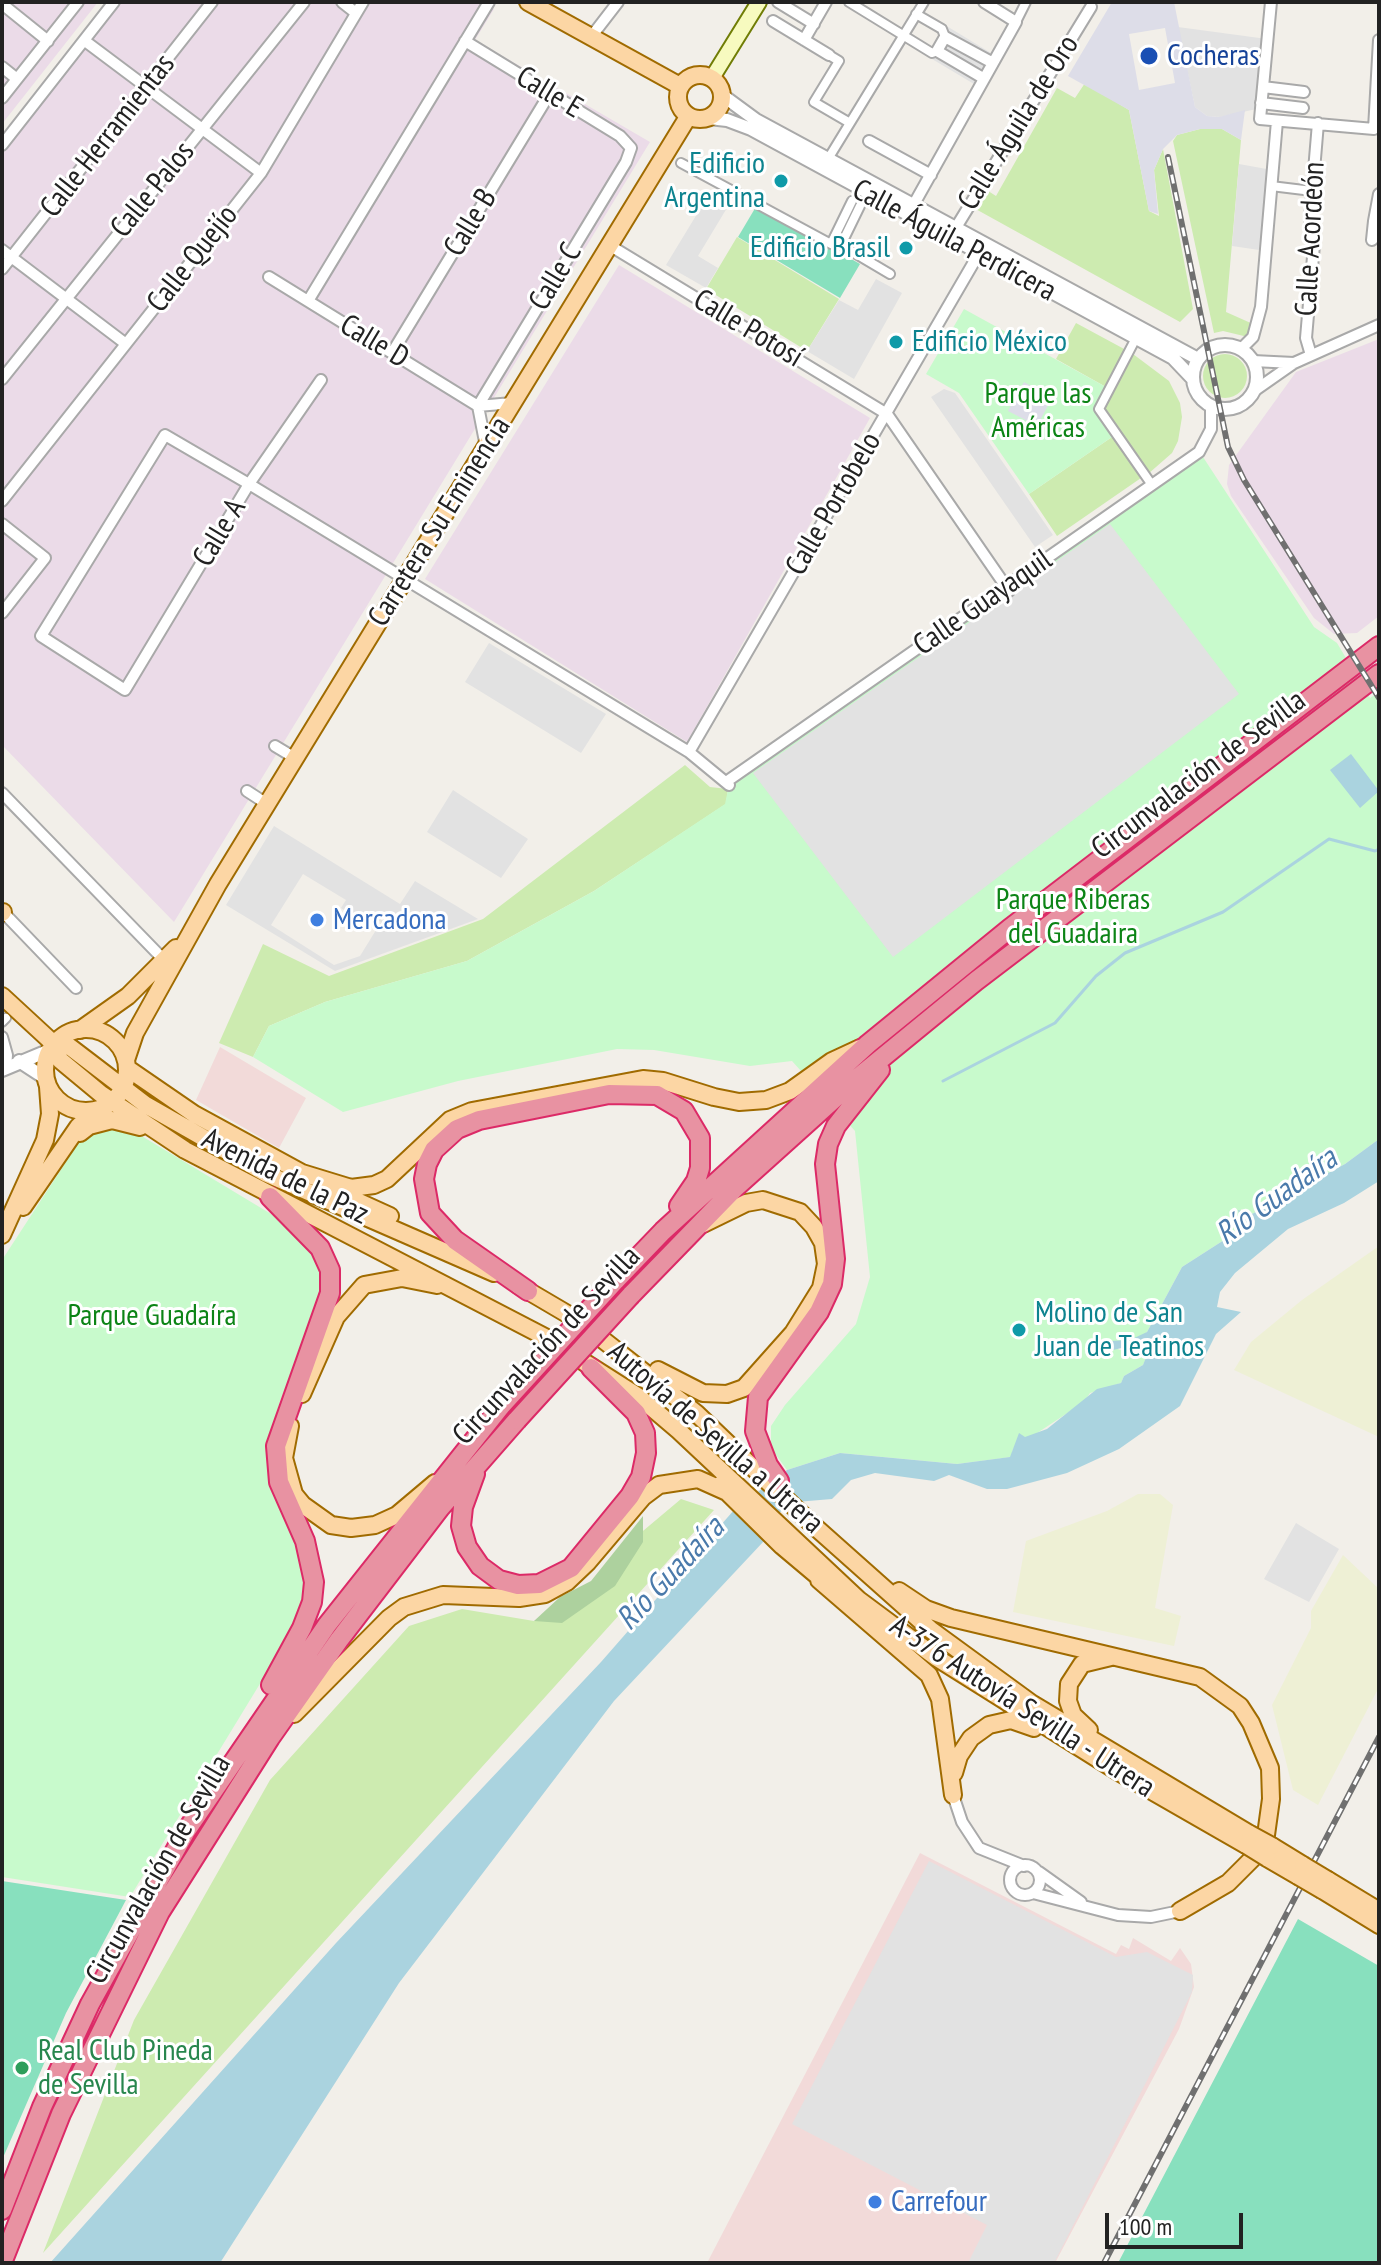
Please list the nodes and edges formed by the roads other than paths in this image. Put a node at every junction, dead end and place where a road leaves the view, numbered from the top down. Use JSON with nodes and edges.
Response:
{"nodes":[{"id":1,"x":78,"y":2,"type":"edge"},
{"id":2,"x":114,"y":2,"type":"edge"},
{"id":3,"x":212,"y":2,"type":"edge"},
{"id":4,"x":304,"y":2,"type":"edge"},
{"id":5,"x":342,"y":2,"type":"edge"},
{"id":6,"x":363,"y":2,"type":"edge"},
{"id":7,"x":489,"y":2,"type":"edge"},
{"id":8,"x":528,"y":2,"type":"edge"},
{"id":9,"x":618,"y":2,"type":"edge"},
{"id":10,"x":778,"y":2,"type":"edge"},
{"id":11,"x":826,"y":2,"type":"edge"},
{"id":12,"x":849,"y":2,"type":"edge"},
{"id":13,"x":924,"y":2,"type":"edge"},
{"id":14,"x":984,"y":2,"type":"edge"},
{"id":15,"x":1026,"y":2,"type":"edge"},
{"id":16,"x":1271,"y":2,"type":"edge"},
{"id":17,"x":755,"y":3,"type":"edge"},
{"id":18,"x":2,"y":4,"type":"edge"},
{"id":19,"x":1086,"y":4,"type":"edge"},
{"id":20,"x":356,"y":13,"type":"junction"},
{"id":21,"x":916,"y":14,"type":"junction"},
{"id":22,"x":773,"y":21,"type":"dead end"},
{"id":23,"x":1016,"y":22,"type":"junction"},
{"id":24,"x":814,"y":24,"type":"junction"},
{"id":25,"x":903,"y":35,"type":"junction"},
{"id":26,"x":591,"y":37,"type":"junction"},
{"id":27,"x":945,"y":37,"type":"junction"},
{"id":28,"x":804,"y":40,"type":"junction"},
{"id":29,"x":1379,"y":40,"type":"edge"},
{"id":30,"x":48,"y":41,"type":"junction"},
{"id":31,"x":85,"y":41,"type":"junction"},
{"id":32,"x":465,"y":41,"type":"junction"},
{"id":33,"x":937,"y":51,"type":"junction"},
{"id":34,"x":829,"y":55,"type":"joint"},
{"id":35,"x":993,"y":63,"type":"junction"},
{"id":36,"x":2,"y":67,"type":"edge"},
{"id":37,"x":712,"y":78,"type":"junction"},
{"id":38,"x":983,"y":78,"type":"junction"},
{"id":39,"x":17,"y":79,"type":"junction"},
{"id":40,"x":680,"y":86,"type":"junction"},
{"id":41,"x":1263,"y":87,"type":"junction"},
{"id":42,"x":148,"y":88,"type":"junction"},
{"id":43,"x":1378,"y":90,"type":"edge"},
{"id":44,"x":1304,"y":92,"type":"dead end"},
{"id":45,"x":550,"y":93,"type":"junction"},
{"id":46,"x":722,"y":95,"type":"junction"},
{"id":47,"x":2,"y":98,"type":"edge"},
{"id":48,"x":1261,"y":103,"type":"junction"},
{"id":49,"x":1303,"y":108,"type":"dead end"},
{"id":50,"x":688,"y":117,"type":"junction"},
{"id":51,"x":709,"y":118,"type":"junction"},
{"id":52,"x":1277,"y":121,"type":"junction"},
{"id":53,"x":850,"y":123,"type":"junction"},
{"id":54,"x":1318,"y":123,"type":"junction"},
{"id":55,"x":202,"y":129,"type":"junction"},
{"id":56,"x":869,"y":141,"type":"dead end"},
{"id":57,"x":2,"y":145,"type":"edge"},
{"id":58,"x":631,"y":148,"type":"joint"},
{"id":59,"x":828,"y":159,"type":"junction"},
{"id":60,"x":681,"y":163,"type":"dead end"},
{"id":61,"x":261,"y":173,"type":"junction"},
{"id":62,"x":931,"y":175,"type":"junction"},
{"id":63,"x":1271,"y":186,"type":"junction"},
{"id":64,"x":1312,"y":191,"type":"junction"},
{"id":65,"x":1379,"y":194,"type":"edge"},
{"id":66,"x":914,"y":204,"type":"junction"},
{"id":67,"x":1376,"y":222,"type":"edge"},
{"id":68,"x":956,"y":226,"type":"junction"},
{"id":69,"x":1379,"y":233,"type":"edge"},
{"id":70,"x":949,"y":239,"type":"junction"},
{"id":71,"x":609,"y":245,"type":"junction"},
{"id":72,"x":2,"y":250,"type":"edge"},
{"id":73,"x":978,"y":255,"type":"junction"},
{"id":74,"x":12,"y":257,"type":"junction"},
{"id":75,"x":2,"y":269,"type":"edge"},
{"id":76,"x":890,"y":274,"type":"dead end"},
{"id":77,"x":269,"y":277,"type":"dead end"},
{"id":78,"x":66,"y":298,"type":"junction"},
{"id":79,"x":308,"y":301,"type":"junction"},
{"id":80,"x":1379,"y":325,"type":"edge"},
{"id":81,"x":1136,"y":338,"type":"junction"},
{"id":82,"x":126,"y":344,"type":"junction"},
{"id":83,"x":1241,"y":349,"type":"junction"},
{"id":84,"x":392,"y":353,"type":"junction"},
{"id":85,"x":1311,"y":355,"type":"junction"},
{"id":86,"x":1198,"y":359,"type":"junction"},
{"id":87,"x":1253,"y":361,"type":"junction"},
{"id":88,"x":1294,"y":363,"type":"junction"},
{"id":89,"x":1192,"y":378,"type":"junction"},
{"id":90,"x":2,"y":379,"type":"edge"},
{"id":91,"x":321,"y":380,"type":"dead end"},
{"id":92,"x":1254,"y":391,"type":"junction"},
{"id":93,"x":512,"y":403,"type":"junction"},
{"id":94,"x":478,"y":406,"type":"junction"},
{"id":95,"x":1211,"y":407,"type":"junction"},
{"id":96,"x":887,"y":414,"type":"junction"},
{"id":97,"x":486,"y":447,"type":"junction"},
{"id":98,"x":249,"y":484,"type":"junction"},
{"id":99,"x":1152,"y":485,"type":"junction"},
{"id":100,"x":2,"y":501,"type":"edge"},
{"id":101,"x":2,"y":524,"type":"edge"},
{"id":102,"x":405,"y":579,"type":"junction"},
{"id":103,"x":1008,"y":589,"type":"junction"},
{"id":104,"x":2,"y":613,"type":"edge"},
{"id":105,"x":1379,"y":646,"type":"edge"},
{"id":106,"x":1379,"y":674,"type":"edge"},
{"id":107,"x":275,"y":746,"type":"dead end"},
{"id":108,"x":689,"y":752,"type":"junction"},
{"id":109,"x":295,"y":758,"type":"junction"},
{"id":110,"x":247,"y":791,"type":"dead end"},
{"id":111,"x":2,"y":793,"type":"edge"},
{"id":112,"x":267,"y":804,"type":"junction"},
{"id":113,"x":2,"y":912,"type":"edge"},
{"id":114,"x":195,"y":929,"type":"junction"},
{"id":115,"x":164,"y":960,"type":"junction"},
{"id":116,"x":76,"y":988,"type":"dead end"},
{"id":117,"x":2,"y":996,"type":"edge"},
{"id":118,"x":80,"y":1030,"type":"junction"},
{"id":119,"x":2,"y":1037,"type":"edge"},
{"id":120,"x":904,"y":1040,"type":"junction"},
{"id":121,"x":868,"y":1044,"type":"junction"},
{"id":122,"x":52,"y":1047,"type":"junction"},
{"id":123,"x":19,"y":1061,"type":"junction"},
{"id":124,"x":127,"y":1064,"type":"junction"},
{"id":125,"x":4,"y":1068,"type":"edge"},
{"id":126,"x":46,"y":1082,"type":"junction"},
{"id":127,"x":118,"y":1096,"type":"junction"},
{"id":128,"x":94,"y":1111,"type":"junction"},
{"id":129,"x":155,"y":1111,"type":"junction"},
{"id":130,"x":250,"y":1145,"type":"junction"},
{"id":131,"x":64,"y":1148,"type":"junction"},
{"id":132,"x":185,"y":1150,"type":"junction"},
{"id":133,"x":302,"y":1173,"type":"junction"},
{"id":134,"x":270,"y":1197,"type":"junction"},
{"id":135,"x":694,"y":1228,"type":"junction"},
{"id":136,"x":663,"y":1231,"type":"junction"},
{"id":137,"x":2,"y":1236,"type":"edge"},
{"id":138,"x":492,"y":1272,"type":"junction"},
{"id":139,"x":458,"y":1289,"type":"junction"},
{"id":140,"x":528,"y":1291,"type":"junction"},
{"id":141,"x":569,"y":1315,"type":"dead end"},
{"id":142,"x":588,"y":1328,"type":"dead end"},
{"id":143,"x":547,"y":1338,"type":"dead end"},
{"id":144,"x":616,"y":1349,"type":"junction"},
{"id":145,"x":588,"y":1365,"type":"joint"},
{"id":146,"x":480,"y":1460,"type":"junction"},
{"id":147,"x":768,"y":1472,"type":"junction"},
{"id":148,"x":441,"y":1478,"type":"junction"},
{"id":149,"x":731,"y":1488,"type":"junction"},
{"id":150,"x":816,"y":1523,"type":"joint"},
{"id":151,"x":786,"y":1541,"type":"junction"},
{"id":152,"x":857,"y":1563,"type":"junction"},
{"id":153,"x":809,"y":1570,"type":"junction"},
{"id":154,"x":937,"y":1658,"type":"junction"},
{"id":155,"x":1132,"y":1659,"type":"junction"},
{"id":156,"x":270,"y":1738,"type":"junction"},
{"id":157,"x":227,"y":1767,"type":"junction"},
{"id":158,"x":1117,"y":1771,"type":"junction"},
{"id":159,"x":1153,"y":1775,"type":"junction"},
{"id":160,"x":952,"y":1789,"type":"junction"},
{"id":161,"x":1248,"y":1839,"type":"junction"},
{"id":162,"x":1024,"y":1866,"type":"junction"},
{"id":163,"x":1035,"y":1869,"type":"junction"},
{"id":164,"x":1325,"y":1885,"type":"junction"},
{"id":165,"x":1033,"y":1893,"type":"junction"},
{"id":166,"x":1086,"y":1906,"type":"junction"},
{"id":167,"x":1180,"y":1911,"type":"joint"},
{"id":168,"x":1379,"y":1911,"type":"edge"},
{"id":169,"x":1379,"y":1925,"type":"edge"},
{"id":170,"x":2,"y":2210,"type":"edge"},
{"id":171,"x":2,"y":2263,"type":"edge"}],
"edges":[{"from":1,"to":30,"type":"street"},
{"from":2,"to":31,"type":"street"},
{"from":3,"to":42,"type":"street","name":"Calle Herramientas"},
{"from":4,"to":55,"type":"street","name":"Calle Palos"},
{"from":5,"to":20,"type":"street"},
{"from":6,"to":20,"type":"street","name":"Calle Quejío"},
{"from":7,"to":32,"type":"street"},
{"from":8,"to":26,"type":"main road"},
{"from":9,"to":26,"type":"street"},
{"from":10,"to":24,"type":"street"},
{"from":11,"to":24,"type":"street"},
{"from":12,"to":25,"type":"street"},
{"from":13,"to":21,"type":"street"},
{"from":14,"to":23,"type":"street"},
{"from":15,"to":23,"type":"street"},
{"from":16,"to":41,"type":"street"},
{"from":17,"to":37,"type":"main road"},
{"from":18,"to":30,"type":"street"},
{"from":19,"to":68,"type":"street","name":"Calle Águila de Oro"},
{"from":20,"to":61,"type":"street","name":"Calle Quejío"},
{"from":21,"to":25,"type":"street"},
{"from":21,"to":27,"type":"street"},
{"from":22,"to":28,"type":"street"},
{"from":23,"to":35,"type":"street"},
{"from":24,"to":28,"type":"street"},
{"from":25,"to":33,"type":"street"},
{"from":25,"to":53,"type":"street"},
{"from":26,"to":40,"type":"main road"},
{"from":27,"to":33,"type":"street"},
{"from":27,"to":35,"type":"street"},
{"from":28,"to":34,"type":"street"},
{"from":29,"to":43,"type":"street"},
{"from":30,"to":39,"type":"street"},
{"from":31,"to":42,"type":"street"},
{"from":31,"to":57,"type":"street"},
{"from":32,"to":45,"type":"street","name":"Calle E"},
{"from":32,"to":79,"type":"street"},
{"from":33,"to":38,"type":"street"},
{"from":34,"to":53,"type":"street"},
{"from":35,"to":38,"type":"street"},
{"from":36,"to":39,"type":"street"},
{"from":37,"to":40,"type":"main road"},
{"from":37,"to":46,"type":"main road"},
{"from":38,"to":62,"type":"street"},
{"from":39,"to":47,"type":"street"},
{"from":40,"to":50,"type":"main road"},
{"from":41,"to":44,"type":"street"},
{"from":41,"to":48,"type":"street"},
{"from":42,"to":55,"type":"street"},
{"from":42,"to":74,"type":"street","name":"Calle Herramientas"},
{"from":43,"to":54,"type":"street"},
{"from":45,"to":58,"type":"street","name":"Calle E"},
{"from":45,"to":84,"type":"street","name":"Calle B"},
{"from":46,"to":51,"type":"main road"},
{"from":46,"to":59,"type":"street","name":"Calle Águila Perdicera"},
{"from":48,"to":49,"type":"street"},
{"from":48,"to":52,"type":"street"},
{"from":50,"to":51,"type":"main road"},
{"from":50,"to":71,"type":"main road","name":"Carretera Su Eminencia"},
{"from":51,"to":70,"type":"street","name":"Calle Águila Perdicera"},
{"from":52,"to":54,"type":"street"},
{"from":52,"to":63,"type":"street"},
{"from":53,"to":59,"type":"street"},
{"from":54,"to":64,"type":"street","name":"Calle Acordeón"},
{"from":55,"to":61,"type":"street"},
{"from":55,"to":78,"type":"street","name":"Calle Palos"},
{"from":56,"to":62,"type":"street","name":"Calle Águila Perdicera"},
{"from":58,"to":94,"type":"street","name":"Calle C"},
{"from":59,"to":66,"type":"street","name":"Calle Águila Perdicera"},
{"from":60,"to":76,"type":"street"},
{"from":61,"to":82,"type":"street","name":"Calle Quejío"},
{"from":62,"to":66,"type":"street"},
{"from":63,"to":64,"type":"street"},
{"from":63,"to":83,"type":"street"},
{"from":64,"to":85,"type":"street","name":"Calle Acordeón"},
{"from":65,"to":67,"type":"street"},
{"from":66,"to":68,"type":"street","name":"Calle Águila Perdicera"},
{"from":67,"to":69,"type":"street"},
{"from":68,"to":70,"type":"street","name":"Calle Águila de Oro"},
{"from":68,"to":86,"type":"street","name":"Calle Águila Perdicera"},
{"from":70,"to":73,"type":"street","name":"Calle Águila Perdicera"},
{"from":71,"to":93,"type":"main road","name":"Carretera Su Eminencia"},
{"from":71,"to":96,"type":"street","name":"Calle Potosí"},
{"from":72,"to":74,"type":"street"},
{"from":73,"to":81,"type":"street","name":"Calle Águila Perdicera"},
{"from":73,"to":96,"type":"street","name":"Calle Portobelo"},
{"from":74,"to":75,"type":"street","name":"Calle Herramientas"},
{"from":74,"to":78,"type":"street"},
{"from":77,"to":79,"type":"street","name":"Calle D"},
{"from":78,"to":82,"type":"street"},
{"from":78,"to":90,"type":"street","name":"Calle Palos"},
{"from":79,"to":84,"type":"street","name":"Calle D"},
{"from":80,"to":85,"type":"street"},
{"from":81,"to":89,"type":"street","name":"Calle Águila Perdicera"},
{"from":81,"to":99,"type":"street"},
{"from":82,"to":100,"type":"street","name":"Calle Quejío"},
{"from":83,"to":86,"type":"street"},
{"from":83,"to":87,"type":"street"},
{"from":84,"to":94,"type":"street","name":"Calle D"},
{"from":85,"to":88,"type":"street"},
{"from":86,"to":89,"type":"street"},
{"from":87,"to":88,"type":"street"},
{"from":87,"to":92,"type":"street"},
{"from":88,"to":92,"type":"street"},
{"from":89,"to":95,"type":"street"},
{"from":91,"to":98,"type":"street","name":"Calle A"},
{"from":92,"to":95,"type":"street"},
{"from":93,"to":94,"type":"street"},
{"from":93,"to":97,"type":"main road","name":"Carretera Su Eminencia"},
{"from":94,"to":97,"type":"street"},
{"from":95,"to":99,"type":"street","name":"Calle Guayaquil"},
{"from":96,"to":103,"type":"street"},
{"from":96,"to":108,"type":"street","name":"Calle Portobelo"},
{"from":97,"to":102,"type":"main road","name":"Carretera Su Eminencia"},
{"from":98,"to":98,"type":"street","name":"Calle A"},
{"from":98,"to":102,"type":"street"},
{"from":99,"to":103,"type":"street","name":"Calle Guayaquil"},
{"from":101,"to":104,"type":"street"},
{"from":102,"to":108,"type":"street"},
{"from":102,"to":109,"type":"main road","name":"Carretera Su Eminencia"},
{"from":103,"to":108,"type":"street","name":"Calle Guayaquil"},
{"from":105,"to":121,"type":"highway","name":"Circunvalación de Sevilla"},
{"from":106,"to":120,"type":"highway","name":"Circunvalación de Sevilla"},
{"from":107,"to":109,"type":"street"},
{"from":109,"to":112,"type":"main road","name":"Carretera Su Eminencia"},
{"from":110,"to":112,"type":"street"},
{"from":111,"to":115,"type":"street"},
{"from":112,"to":114,"type":"main road","name":"Carretera Su Eminencia"},
{"from":113,"to":116,"type":"street"},
{"from":114,"to":115,"type":"main road","name":"Carretera Su Eminencia"},
{"from":114,"to":124,"type":"main road","name":"Carretera Su Eminencia"},
{"from":115,"to":118,"type":"main road","name":"Carretera Su Eminencia"},
{"from":117,"to":122,"type":"main road","name":"Avenida de la Paz"},
{"from":118,"to":122,"type":"main road","name":"Carretera Su Eminencia"},
{"from":118,"to":124,"type":"main road"},
{"from":119,"to":125,"type":"street"},
{"from":120,"to":135,"type":"highway","name":"Circunvalación de Sevilla"},
{"from":120,"to":147,"type":"highway"},
{"from":121,"to":133,"type":"main road"},
{"from":121,"to":136,"type":"highway","name":"Circunvalación de Sevilla"},
{"from":122,"to":123,"type":"street"},
{"from":122,"to":126,"type":"main road"},
{"from":122,"to":127,"type":"main road","name":"Avenida de la Paz"},
{"from":123,"to":125,"type":"street"},
{"from":123,"to":126,"type":"street"},
{"from":124,"to":127,"type":"main road","name":"Carretera Su Eminencia"},
{"from":124,"to":130,"type":"main road"},
{"from":126,"to":128,"type":"main road"},
{"from":126,"to":137,"type":"main road"},
{"from":127,"to":128,"type":"main road"},
{"from":127,"to":129,"type":"main road","name":"Avenida de la Paz"},
{"from":127,"to":132,"type":"main road","name":"Avenida de la Paz"},
{"from":128,"to":131,"type":"main road"},
{"from":129,"to":130,"type":"main road"},
{"from":129,"to":138,"type":"main road","name":"Avenida de la Paz"},
{"from":130,"to":133,"type":"main road"},
{"from":131,"to":132,"type":"main road"},
{"from":131,"to":137,"type":"main road"},
{"from":132,"to":134,"type":"main road","name":"Avenida de la Paz"},
{"from":133,"to":138,"type":"main road"},
{"from":134,"to":139,"type":"main road"},
{"from":134,"to":157,"type":"highway"},
{"from":135,"to":144,"type":"main road"},
{"from":135,"to":146,"type":"highway","name":"Circunvalación de Sevilla","bridge":true},
{"from":136,"to":140,"type":"highway"},
{"from":136,"to":148,"type":"highway","name":"Circunvalación de Sevilla","bridge":true},
{"from":138,"to":140,"type":"main road","name":"Avenida de la Paz"},
{"from":139,"to":143,"type":"main road"},
{"from":139,"to":148,"type":"main road"},
{"from":140,"to":141,"type":"main road"},
{"from":142,"to":144,"type":"main road","name":"Autovía de Sevilla a Utrera"},
{"from":144,"to":147,"type":"main road","name":"Autovía de Sevilla a Utrera"},
{"from":145,"to":146,"type":"highway"},
{"from":145,"to":149,"type":"main road"},
{"from":146,"to":156,"type":"highway","name":"Circunvalación de Sevilla"},
{"from":147,"to":150,"type":"main road","name":"Autovía de Sevilla a Utrera"},
{"from":148,"to":157,"type":"highway","name":"Circunvalación de Sevilla"},
{"from":149,"to":151,"type":"main road"},
{"from":149,"to":156,"type":"main road"},
{"from":150,"to":152,"type":"main road","name":"A-376 Autovía Sevilla - Utrera"},
{"from":151,"to":153,"type":"main road"},
{"from":151,"to":154,"type":"main road","name":"A-376 Autovía Sevilla - Utrera"},
{"from":152,"to":155,"type":"main road"},
{"from":152,"to":159,"type":"main road","name":"A-376 Autovía Sevilla - Utrera"},
{"from":153,"to":154,"type":"main road"},
{"from":153,"to":160,"type":"main road"},
{"from":154,"to":158,"type":"main road","name":"A-376 Autovía Sevilla - Utrera"},
{"from":155,"to":159,"type":"main road"},
{"from":155,"to":167,"type":"main road"},
{"from":156,"to":171,"type":"highway","name":"Circunvalación de Sevilla"},
{"from":157,"to":170,"type":"highway","name":"Circunvalación de Sevilla"},
{"from":158,"to":160,"type":"main road"},
{"from":158,"to":161,"type":"main road","name":"A-376 Autovía Sevilla - Utrera"},
{"from":159,"to":161,"type":"main road","name":"A-376 Autovía Sevilla - Utrera"},
{"from":160,"to":162,"type":"street"},
{"from":161,"to":164,"type":"main road","name":"A-376 Autovía Sevilla - Utrera","bridge":true},
{"from":162,"to":163,"type":"street"},
{"from":162,"to":165,"type":"street"},
{"from":163,"to":165,"type":"street"},
{"from":163,"to":166,"type":"street"},
{"from":164,"to":168,"type":"main road","name":"A-376 Autovía Sevilla - Utrera"},
{"from":164,"to":169,"type":"main road","name":"A-376 Autovía Sevilla - Utrera"},
{"from":165,"to":166,"type":"street"},
{"from":166,"to":167,"type":"street"}]}
